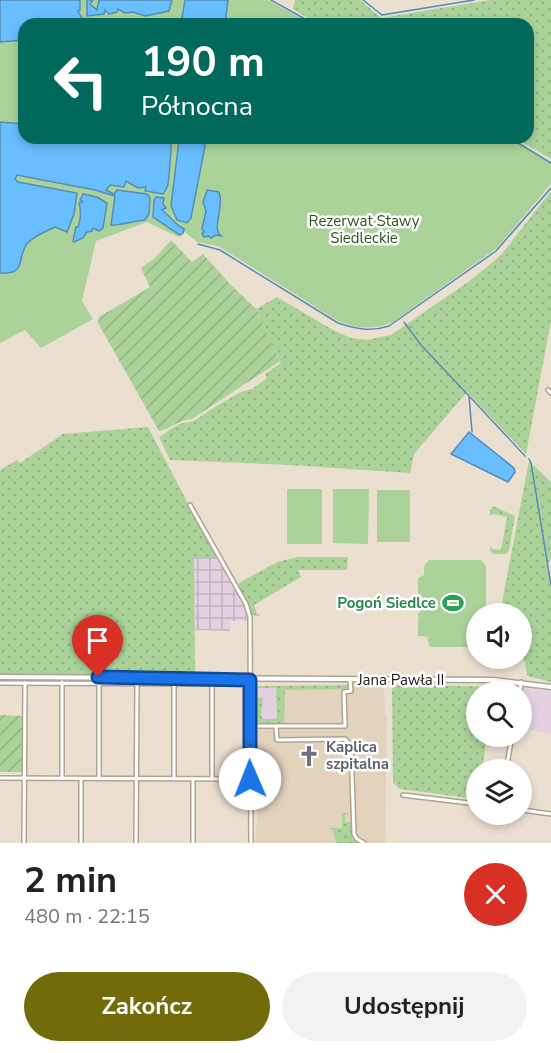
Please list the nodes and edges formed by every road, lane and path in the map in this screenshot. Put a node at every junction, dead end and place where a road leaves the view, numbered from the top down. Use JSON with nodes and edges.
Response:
{"nodes":[{"id":1,"x":190,"y":505,"type":"dead end"},
{"id":2,"x":0,"y":677,"type":"edge"},
{"id":3,"x":137,"y":680,"type":"junction"},
{"id":4,"x":250,"y":680,"type":"junction"},
{"id":5,"x":350,"y":680,"type":"junction"},
{"id":6,"x":466,"y":681,"type":"edge"},
{"id":7,"x":0,"y":682,"type":"edge"},
{"id":8,"x":25,"y":682,"type":"junction"},
{"id":9,"x":62,"y":682,"type":"junction"},
{"id":10,"x":99,"y":682,"type":"junction"},
{"id":11,"x":174,"y":683,"type":"junction"},
{"id":12,"x":212,"y":684,"type":"junction"},
{"id":13,"x":227,"y":684,"type":"dead end"},
{"id":14,"x":532,"y":684,"type":"edge"},
{"id":15,"x":551,"y":687,"type":"edge"},
{"id":16,"x":250,"y":726,"type":"junction"},
{"id":17,"x":276,"y":726,"type":"junction"},
{"id":18,"x":250,"y":752,"type":"junction"},
{"id":19,"x":0,"y":778,"type":"edge"},
{"id":20,"x":25,"y":778,"type":"junction"},
{"id":21,"x":62,"y":778,"type":"junction"},
{"id":22,"x":81,"y":778,"type":"junction"},
{"id":23,"x":99,"y":778,"type":"junction"},
{"id":24,"x":136,"y":778,"type":"junction"},
{"id":25,"x":174,"y":778,"type":"junction"},
{"id":26,"x":193,"y":779,"type":"junction"},
{"id":27,"x":212,"y":779,"type":"junction"},
{"id":28,"x":250,"y":779,"type":"junction"},
{"id":29,"x":403,"y":795,"type":"dead end"},
{"id":30,"x":264,"y":799,"type":"dead end"},
{"id":31,"x":466,"y":803,"type":"edge"},
{"id":32,"x":532,"y":811,"type":"edge"},
{"id":33,"x":551,"y":814,"type":"edge"},
{"id":34,"x":24,"y":843,"type":"edge"},
{"id":35,"x":81,"y":843,"type":"edge"},
{"id":36,"x":136,"y":843,"type":"edge"},
{"id":37,"x":193,"y":843,"type":"edge"},
{"id":38,"x":251,"y":843,"type":"edge"},
{"id":39,"x":364,"y":843,"type":"edge"}],
"edges":[{"from":1,"to":4,"type":"street"},
{"from":2,"to":3,"type":"main road","name":"Jana Pawła II"},
{"from":3,"to":4,"type":"main road","name":"Jana Pawła II"},
{"from":3,"to":10,"type":"street"},
{"from":3,"to":11,"type":"street"},
{"from":3,"to":24,"type":"street"},
{"from":4,"to":5,"type":"main road","name":"Jana Pawła II"},
{"from":4,"to":16,"type":"street"},
{"from":5,"to":6,"type":"main road","name":"Jana Pawła II"},
{"from":5,"to":17,"type":"street"},
{"from":7,"to":8,"type":"street"},
{"from":8,"to":9,"type":"street"},
{"from":8,"to":20,"type":"street"},
{"from":9,"to":10,"type":"street"},
{"from":9,"to":21,"type":"street"},
{"from":10,"to":23,"type":"street"},
{"from":11,"to":12,"type":"street"},
{"from":11,"to":25,"type":"street"},
{"from":12,"to":13,"type":"street"},
{"from":12,"to":27,"type":"street"},
{"from":14,"to":15,"type":"main road","name":"Jana Pawła II"},
{"from":16,"to":17,"type":"street"},
{"from":16,"to":18,"type":"street"},
{"from":17,"to":39,"type":"street"},
{"from":18,"to":28,"type":"street"},
{"from":18,"to":30,"type":"street"},
{"from":19,"to":20,"type":"street"},
{"from":20,"to":21,"type":"street"},
{"from":20,"to":34,"type":"street"},
{"from":21,"to":22,"type":"street"},
{"from":22,"to":23,"type":"street"},
{"from":22,"to":35,"type":"street"},
{"from":23,"to":24,"type":"street"},
{"from":24,"to":25,"type":"street"},
{"from":24,"to":36,"type":"street"},
{"from":25,"to":26,"type":"street"},
{"from":26,"to":27,"type":"street"},
{"from":26,"to":37,"type":"street"},
{"from":27,"to":28,"type":"street"},
{"from":28,"to":38,"type":"street"},
{"from":29,"to":31,"type":"street"},
{"from":32,"to":33,"type":"street"}]}
